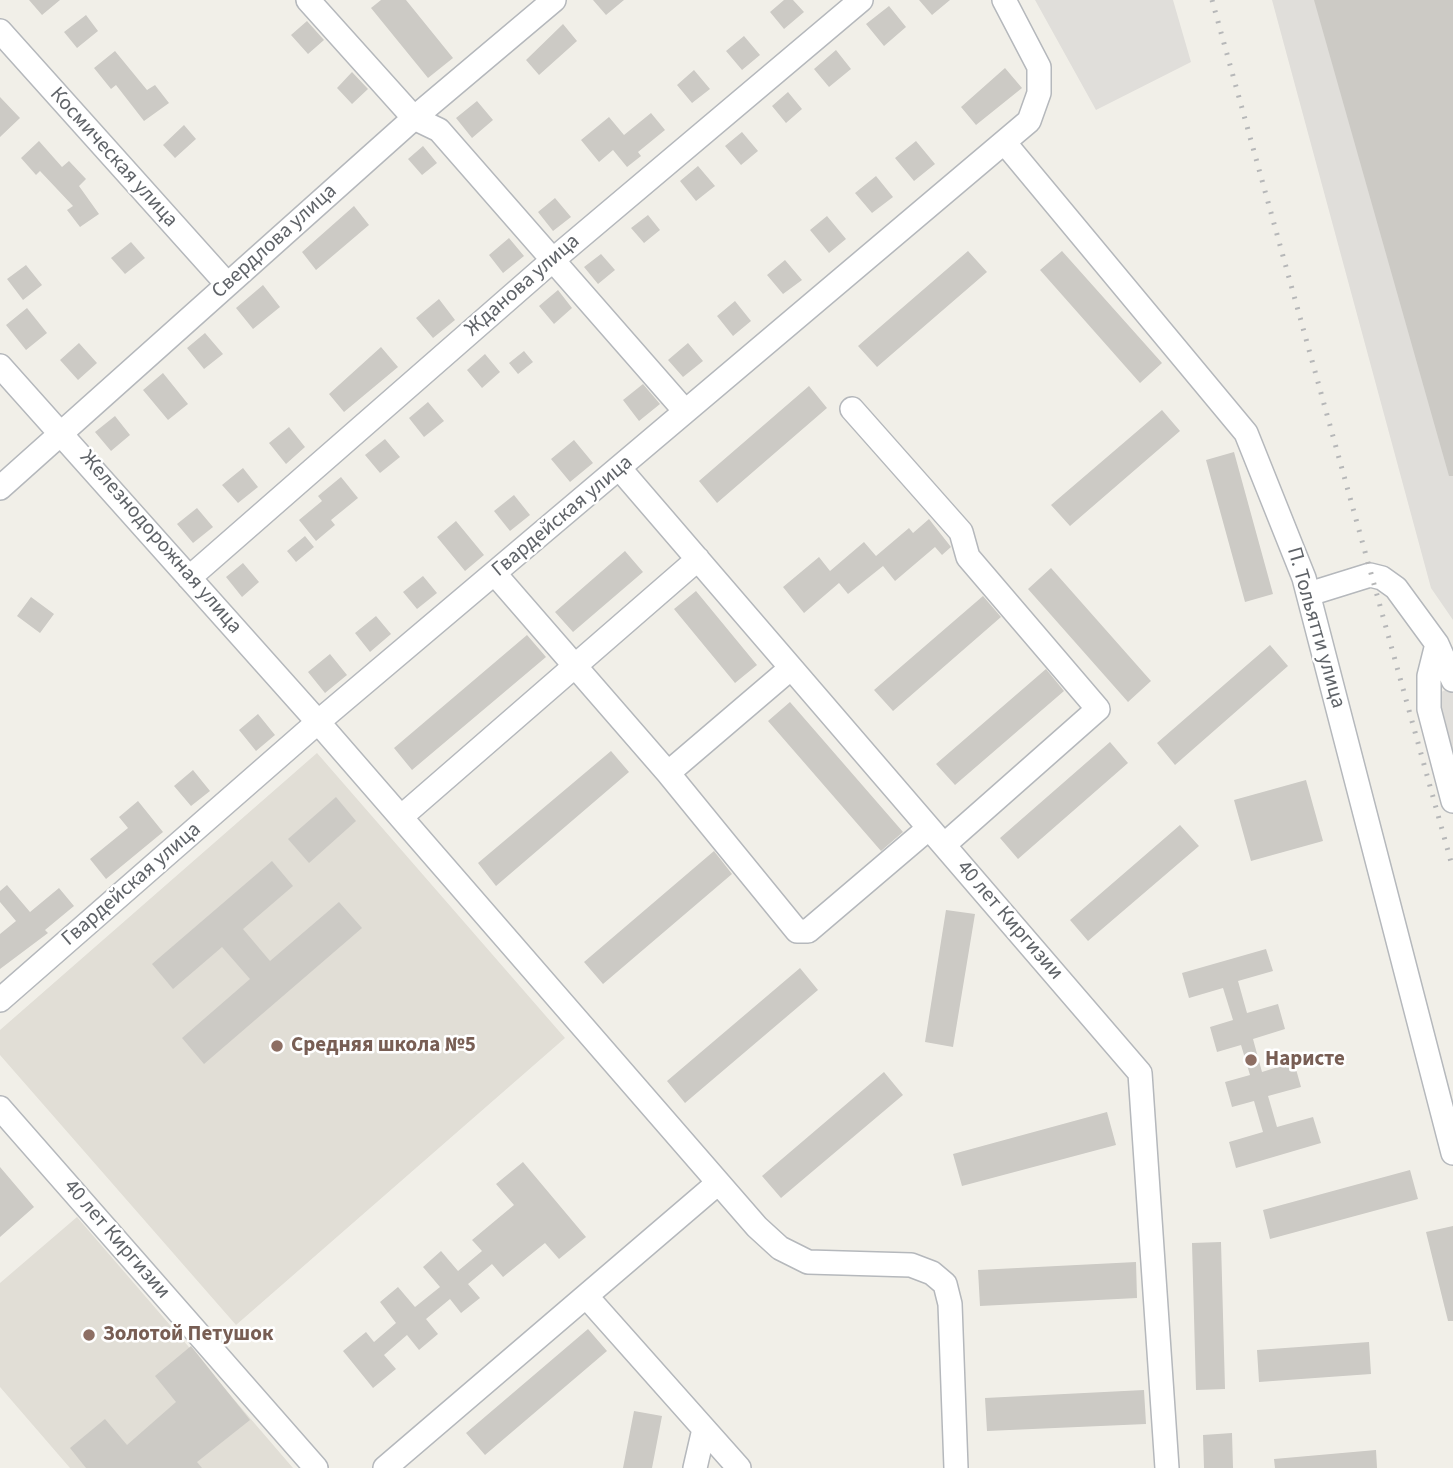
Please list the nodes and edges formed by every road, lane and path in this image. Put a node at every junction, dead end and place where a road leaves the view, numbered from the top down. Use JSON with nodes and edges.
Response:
{"nodes":[{"id":1,"x":308,"y":0,"type":"edge"},
{"id":2,"x":554,"y":0,"type":"edge"},
{"id":3,"x":861,"y":0,"type":"edge"},
{"id":4,"x":1004,"y":0,"type":"edge"},
{"id":5,"x":0,"y":31,"type":"edge"},
{"id":6,"x":414,"y":118,"type":"junction"},
{"id":7,"x":1004,"y":142,"type":"junction"},
{"id":8,"x":554,"y":259,"type":"junction"},
{"id":9,"x":227,"y":284,"type":"junction"},
{"id":10,"x":0,"y":366,"type":"edge"},
{"id":11,"x":852,"y":409,"type":"dead end"},
{"id":12,"x":685,"y":411,"type":"junction"},
{"id":13,"x":64,"y":434,"type":"junction"},
{"id":14,"x":620,"y":470,"type":"junction"},
{"id":15,"x":0,"y":488,"type":"edge"},
{"id":16,"x":698,"y":559,"type":"junction"},
{"id":17,"x":495,"y":574,"type":"junction"},
{"id":18,"x":189,"y":578,"type":"junction"},
{"id":19,"x":1309,"y":594,"type":"junction"},
{"id":20,"x":1437,"y":644,"type":"junction"},
{"id":21,"x":576,"y":667,"type":"junction"},
{"id":22,"x":791,"y":668,"type":"junction"},
{"id":23,"x":1453,"y":680,"type":"edge"},
{"id":24,"x":318,"y":722,"type":"junction"},
{"id":25,"x":668,"y":773,"type":"junction"},
{"id":26,"x":1453,"y":801,"type":"edge"},
{"id":27,"x":401,"y":817,"type":"junction"},
{"id":28,"x":937,"y":837,"type":"junction"},
{"id":29,"x":0,"y":1000,"type":"edge"},
{"id":30,"x":0,"y":1108,"type":"edge"},
{"id":31,"x":1453,"y":1153,"type":"edge"},
{"id":32,"x":719,"y":1183,"type":"junction"},
{"id":33,"x":586,"y":1296,"type":"junction"},
{"id":34,"x":704,"y":1429,"type":"junction"},
{"id":35,"x":316,"y":1468,"type":"edge"},
{"id":36,"x":385,"y":1468,"type":"edge"},
{"id":37,"x":695,"y":1468,"type":"edge"},
{"id":38,"x":739,"y":1468,"type":"edge"},
{"id":39,"x":956,"y":1468,"type":"edge"},
{"id":40,"x":1167,"y":1468,"type":"edge"}],
"edges":[{"from":1,"to":6,"type":"street"},
{"from":2,"to":6,"type":"street","name":"Свердлова улица"},
{"from":3,"to":8,"type":"street","name":"Жданова улица"},
{"from":4,"to":7,"type":"street","name":"Гвардейская улица"},
{"from":5,"to":9,"type":"street","name":"Космическая улица"},
{"from":6,"to":8,"type":"street"},
{"from":6,"to":9,"type":"street","name":"Свердлова улица"},
{"from":7,"to":12,"type":"street","name":"Гвардейская улица"},
{"from":7,"to":19,"type":"street","name":"П. Тольятти улица"},
{"from":8,"to":12,"type":"street"},
{"from":8,"to":18,"type":"street","name":"Жданова улица"},
{"from":9,"to":13,"type":"street","name":"Свердлова улица"},
{"from":10,"to":13,"type":"street","name":"Железнодорожная улица"},
{"from":11,"to":28,"type":"street"},
{"from":12,"to":14,"type":"street","name":"Гвардейская улица"},
{"from":13,"to":15,"type":"street","name":"Свердлова улица"},
{"from":13,"to":18,"type":"street","name":"Железнодорожная улица"},
{"from":14,"to":16,"type":"street","name":"40 лет Киргизии"},
{"from":14,"to":17,"type":"street","name":"Гвардейская улица"},
{"from":16,"to":21,"type":"street"},
{"from":16,"to":22,"type":"street","name":"40 лет Киргизии"},
{"from":17,"to":21,"type":"street"},
{"from":17,"to":24,"type":"street","name":"Гвардейская улица"},
{"from":18,"to":24,"type":"street","name":"Железнодорожная улица"},
{"from":19,"to":20,"type":"street"},
{"from":19,"to":31,"type":"street","name":"П. Тольятти улица"},
{"from":20,"to":23,"type":"street"},
{"from":20,"to":26,"type":"street"},
{"from":21,"to":25,"type":"street"},
{"from":21,"to":27,"type":"street"},
{"from":22,"to":25,"type":"street"},
{"from":22,"to":28,"type":"street","name":"40 лет Киргизии"},
{"from":24,"to":27,"type":"street","name":"Железнодорожная улица"},
{"from":24,"to":29,"type":"street","name":"Гвардейская улица"},
{"from":25,"to":28,"type":"street"},
{"from":27,"to":32,"type":"street","name":"Железнодорожная улица"},
{"from":28,"to":40,"type":"street","name":"40 лет Киргизии"},
{"from":30,"to":35,"type":"street","name":"40 лет Киргизии"},
{"from":32,"to":33,"type":"street"},
{"from":32,"to":39,"type":"street","name":"Железнодорожная улица"},
{"from":33,"to":34,"type":"street"},
{"from":33,"to":36,"type":"street"},
{"from":34,"to":37,"type":"street"},
{"from":34,"to":38,"type":"street"}]}
